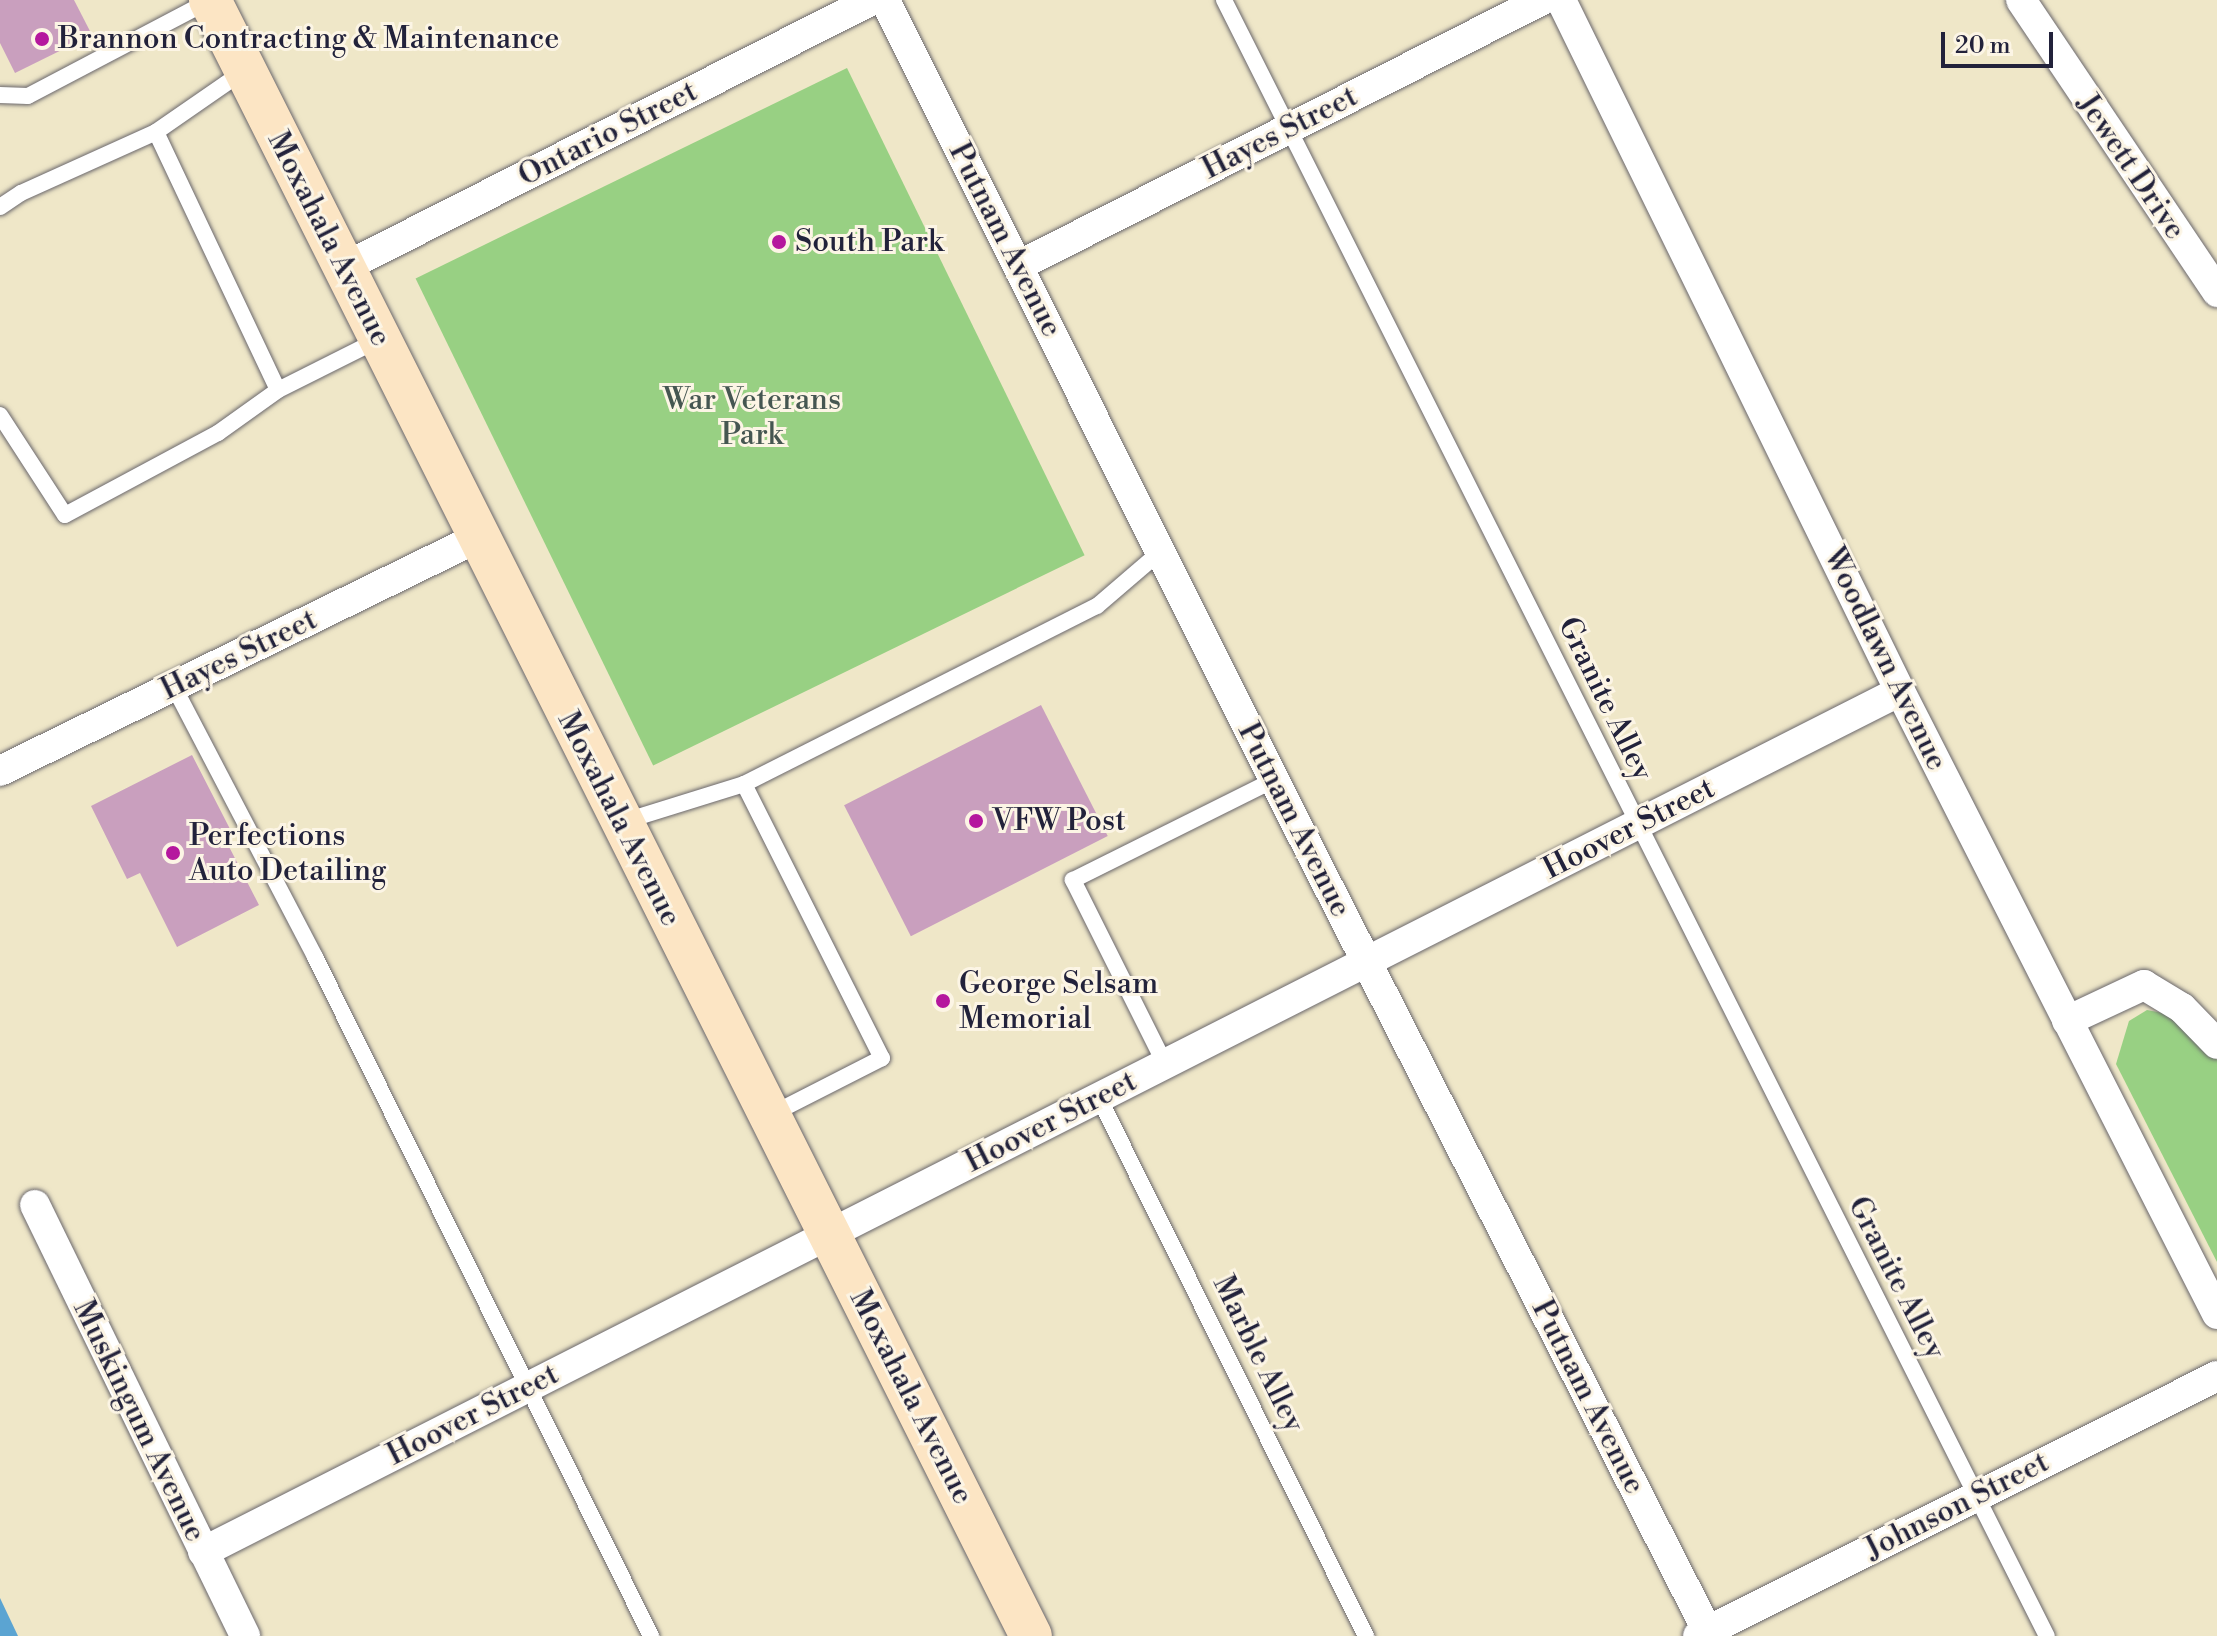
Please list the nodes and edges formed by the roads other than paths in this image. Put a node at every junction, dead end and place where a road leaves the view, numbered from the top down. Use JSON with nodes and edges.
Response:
{"nodes":[{"id":1,"x":210,"y":0,"type":"edge"},
{"id":2,"x":872,"y":0,"type":"edge"},
{"id":3,"x":885,"y":0,"type":"edge"},
{"id":4,"x":1224,"y":0,"type":"edge"},
{"id":5,"x":1542,"y":0,"type":"edge"},
{"id":6,"x":1561,"y":0,"type":"edge"},
{"id":7,"x":2021,"y":0,"type":"edge"},
{"id":8,"x":244,"y":71,"type":"junction"},
{"id":9,"x":0,"y":95,"type":"edge"},
{"id":10,"x":1289,"y":128,"type":"junction"},
{"id":11,"x":156,"y":132,"type":"junction"},
{"id":12,"x":0,"y":207,"type":"edge"},
{"id":13,"x":1018,"y":266,"type":"junction"},
{"id":14,"x":343,"y":268,"type":"junction"},
{"id":15,"x":2217,"y":292,"type":"edge"},
{"id":16,"x":379,"y":339,"type":"junction"},
{"id":17,"x":278,"y":390,"type":"junction"},
{"id":18,"x":0,"y":415,"type":"edge"},
{"id":19,"x":477,"y":538,"type":"junction"},
{"id":20,"x":1160,"y":552,"type":"junction"},
{"id":21,"x":174,"y":687,"type":"junction"},
{"id":22,"x":1900,"y":691,"type":"junction"},
{"id":23,"x":0,"y":771,"type":"edge"},
{"id":24,"x":1274,"y":780,"type":"junction"},
{"id":25,"x":744,"y":784,"type":"junction"},
{"id":26,"x":621,"y":822,"type":"junction"},
{"id":27,"x":1636,"y":826,"type":"junction"},
{"id":28,"x":1367,"y":962,"type":"junction"},
{"id":29,"x":2067,"y":1021,"type":"junction"},
{"id":30,"x":2217,"y":1044,"type":"edge"},
{"id":31,"x":1165,"y":1064,"type":"junction"},
{"id":32,"x":1099,"y":1098,"type":"junction"},
{"id":33,"x":769,"y":1115,"type":"junction"},
{"id":34,"x":35,"y":1205,"type":"dead end"},
{"id":35,"x":829,"y":1234,"type":"junction"},
{"id":36,"x":2217,"y":1314,"type":"edge"},
{"id":37,"x":2217,"y":1376,"type":"edge"},
{"id":38,"x":526,"y":1388,"type":"junction"},
{"id":39,"x":1976,"y":1497,"type":"junction"},
{"id":40,"x":203,"y":1552,"type":"junction"},
{"id":41,"x":1705,"y":1634,"type":"edge"},
{"id":42,"x":245,"y":1636,"type":"edge"},
{"id":43,"x":651,"y":1636,"type":"edge"},
{"id":44,"x":1031,"y":1636,"type":"edge"},
{"id":45,"x":1366,"y":1636,"type":"edge"},
{"id":46,"x":2047,"y":1636,"type":"edge"}],
"edges":[{"from":1,"to":8,"type":"street","name":"Moxahala Avenue"},
{"from":1,"to":9,"type":"lane"},
{"from":2,"to":14,"type":"street","name":"Ontario Street"},
{"from":3,"to":13,"type":"street","name":"Putnam Avenue"},
{"from":4,"to":10,"type":"lane","name":"Granite Alley"},
{"from":5,"to":10,"type":"street","name":"Hayes Street"},
{"from":6,"to":22,"type":"street","name":"Woodlawn Avenue"},
{"from":7,"to":15,"type":"street","name":"Jewett Drive"},
{"from":8,"to":11,"type":"lane"},
{"from":8,"to":14,"type":"street","name":"Moxahala Avenue"},
{"from":10,"to":13,"type":"street","name":"Hayes Street"},
{"from":10,"to":27,"type":"lane","name":"Granite Alley"},
{"from":11,"to":12,"type":"lane"},
{"from":11,"to":17,"type":"lane"},
{"from":13,"to":20,"type":"street","name":"Putnam Avenue"},
{"from":14,"to":16,"type":"street","name":"Moxahala Avenue"},
{"from":16,"to":17,"type":"lane"},
{"from":16,"to":19,"type":"street","name":"Moxahala Avenue"},
{"from":17,"to":18,"type":"lane"},
{"from":19,"to":21,"type":"street","name":"Hayes Street"},
{"from":19,"to":26,"type":"street","name":"Moxahala Avenue"},
{"from":20,"to":24,"type":"street","name":"Putnam Avenue"},
{"from":20,"to":25,"type":"lane"},
{"from":21,"to":23,"type":"street","name":"Hayes Street"},
{"from":21,"to":38,"type":"lane"},
{"from":22,"to":27,"type":"street","name":"Hoover Street"},
{"from":22,"to":29,"type":"street","name":"Woodlawn Avenue"},
{"from":24,"to":28,"type":"street","name":"Putnam Avenue"},
{"from":24,"to":31,"type":"lane"},
{"from":25,"to":26,"type":"lane"},
{"from":25,"to":33,"type":"lane"},
{"from":26,"to":33,"type":"street","name":"Moxahala Avenue"},
{"from":27,"to":28,"type":"street","name":"Hoover Street"},
{"from":27,"to":39,"type":"lane","name":"Granite Alley"},
{"from":28,"to":31,"type":"street","name":"Hoover Street"},
{"from":28,"to":41,"type":"street","name":"Putnam Avenue"},
{"from":29,"to":30,"type":"street"},
{"from":29,"to":36,"type":"street","name":"Woodlawn Avenue"},
{"from":31,"to":32,"type":"street","name":"Hoover Street"},
{"from":32,"to":35,"type":"street","name":"Hoover Street"},
{"from":32,"to":45,"type":"lane","name":"Marble Alley"},
{"from":33,"to":35,"type":"street","name":"Moxahala Avenue"},
{"from":34,"to":40,"type":"street","name":"Muskingum Avenue"},
{"from":35,"to":38,"type":"street","name":"Hoover Street"},
{"from":35,"to":44,"type":"street","name":"Moxahala Avenue"},
{"from":37,"to":39,"type":"street","name":"Johnson Street"},
{"from":38,"to":40,"type":"street","name":"Hoover Street"},
{"from":38,"to":43,"type":"lane"},
{"from":39,"to":41,"type":"street","name":"Johnson Street"},
{"from":39,"to":46,"type":"lane","name":"Granite Alley"},
{"from":40,"to":42,"type":"street","name":"Muskingum Avenue"}]}
